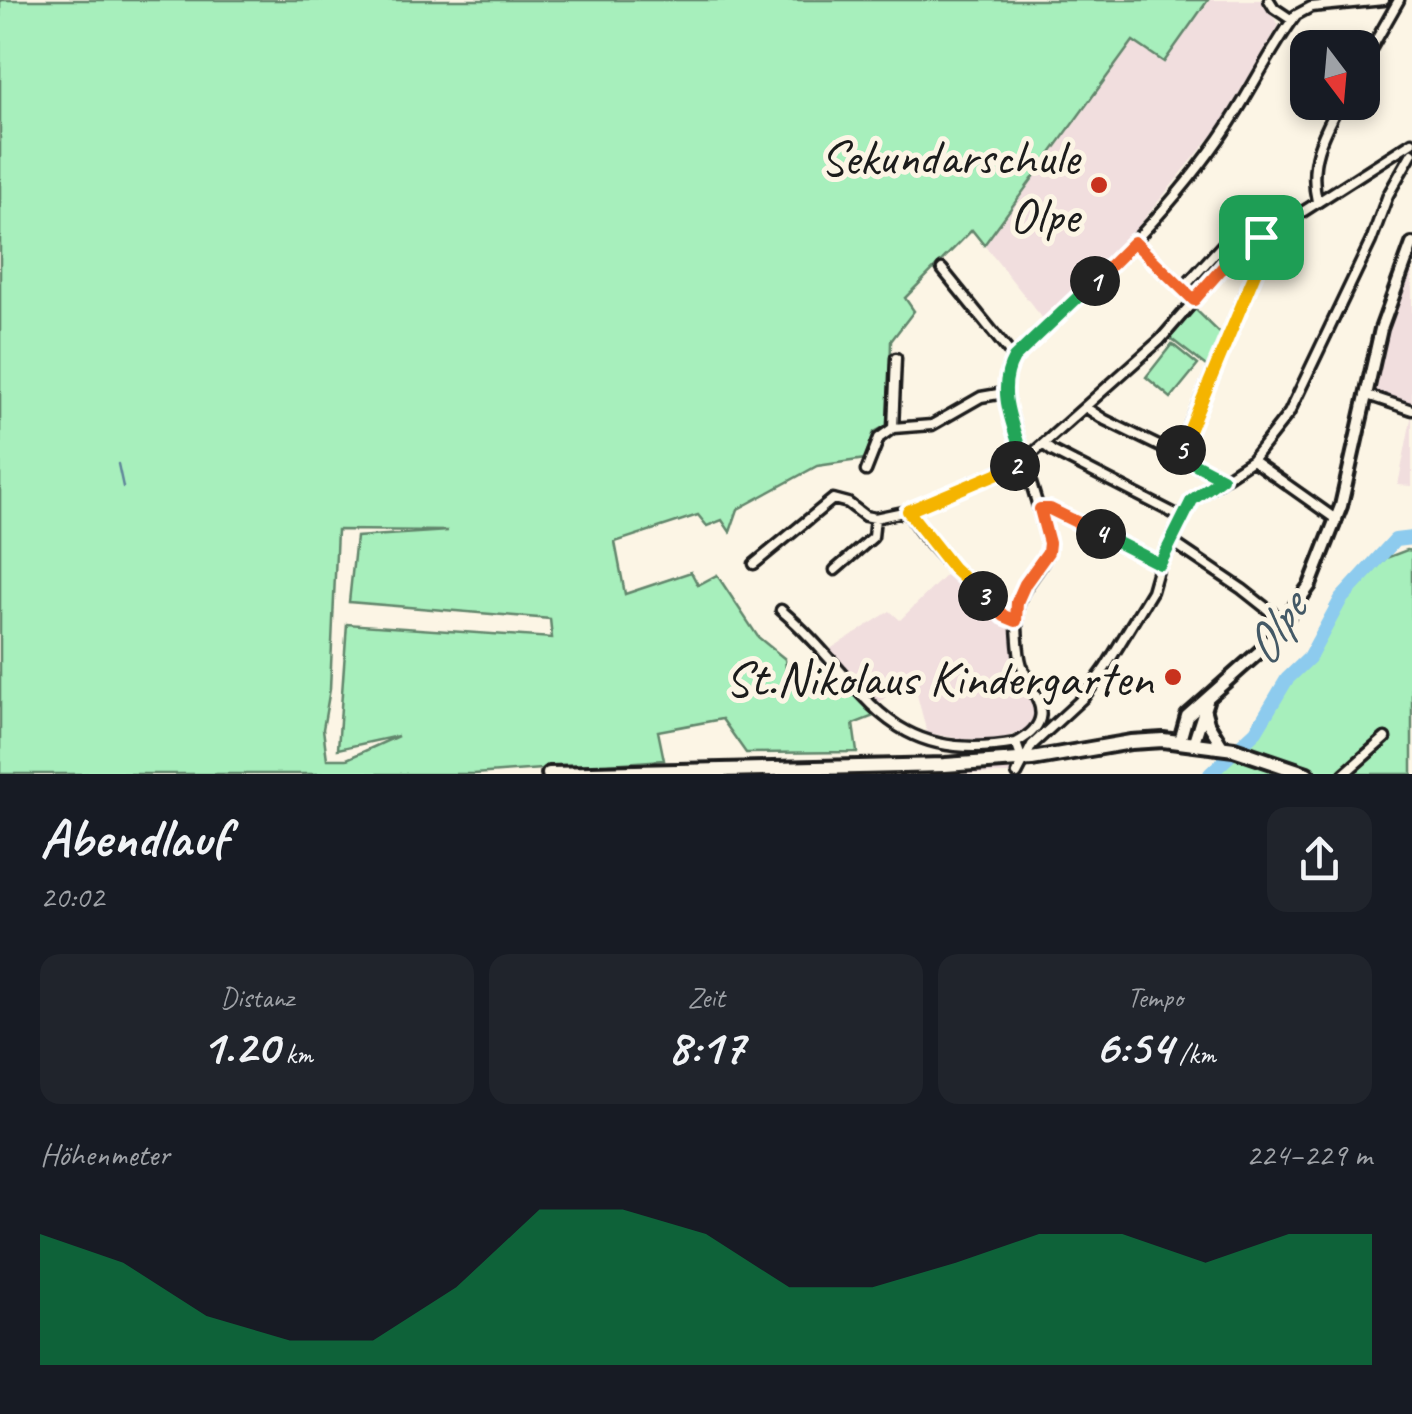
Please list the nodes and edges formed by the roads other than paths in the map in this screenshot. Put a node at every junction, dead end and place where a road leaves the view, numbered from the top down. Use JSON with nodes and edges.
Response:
{"nodes":[{"id":1,"x":1269,"y":0,"type":"edge"},
{"id":2,"x":1384,"y":0,"type":"edge"},
{"id":3,"x":1399,"y":0,"type":"edge"},
{"id":4,"x":1352,"y":2,"type":"edge"},
{"id":5,"x":1292,"y":20,"type":"junction"},
{"id":6,"x":1380,"y":33,"type":"edge"},
{"id":7,"x":1331,"y":120,"type":"edge"},
{"id":8,"x":1412,"y":142,"type":"edge"},
{"id":9,"x":1412,"y":152,"type":"edge"},
{"id":10,"x":1317,"y":200,"type":"junction"},
{"id":11,"x":1238,"y":228,"type":"dead end"},
{"id":12,"x":1261,"y":237,"type":"junction"},
{"id":13,"x":1134,"y":242,"type":"junction"},
{"id":14,"x":1412,"y":244,"type":"edge"},
{"id":15,"x":942,"y":270,"type":"dead end"},
{"id":16,"x":1183,"y":288,"type":"junction"},
{"id":17,"x":1194,"y":300,"type":"junction"},
{"id":18,"x":896,"y":358,"type":"dead end"},
{"id":19,"x":1014,"y":358,"type":"junction"},
{"id":20,"x":1004,"y":393,"type":"junction"},
{"id":21,"x":1368,"y":395,"type":"junction"},
{"id":22,"x":1084,"y":406,"type":"junction"},
{"id":23,"x":1412,"y":410,"type":"edge"},
{"id":24,"x":893,"y":428,"type":"junction"},
{"id":25,"x":1044,"y":444,"type":"junction"},
{"id":26,"x":1178,"y":455,"type":"junction"},
{"id":27,"x":1252,"y":460,"type":"junction"},
{"id":28,"x":1024,"y":461,"type":"junction"},
{"id":29,"x":866,"y":471,"type":"dead end"},
{"id":30,"x":1222,"y":478,"type":"junction"},
{"id":31,"x":1040,"y":509,"type":"junction"},
{"id":32,"x":908,"y":511,"type":"junction"},
{"id":33,"x":876,"y":518,"type":"junction"},
{"id":34,"x":1183,"y":518,"type":"junction"},
{"id":35,"x":1337,"y":520,"type":"junction"},
{"id":36,"x":1171,"y":541,"type":"junction"},
{"id":37,"x":754,"y":564,"type":"dead end"},
{"id":38,"x":1160,"y":564,"type":"junction"},
{"id":39,"x":835,"y":570,"type":"dead end"},
{"id":40,"x":781,"y":610,"type":"dead end"},
{"id":41,"x":1016,"y":621,"type":"junction"},
{"id":42,"x":1285,"y":623,"type":"junction"},
{"id":43,"x":1206,"y":704,"type":"junction"},
{"id":44,"x":1385,"y":738,"type":"dead end"},
{"id":45,"x":1187,"y":741,"type":"junction"},
{"id":46,"x":1016,"y":743,"type":"junction"},
{"id":47,"x":1222,"y":746,"type":"junction"},
{"id":48,"x":1022,"y":760,"type":"junction"},
{"id":49,"x":639,"y":773,"type":"edge"},
{"id":50,"x":549,"y":774,"type":"edge"},
{"id":51,"x":1017,"y":774,"type":"edge"},
{"id":52,"x":1306,"y":774,"type":"edge"},
{"id":53,"x":1344,"y":774,"type":"edge"}],
"edges":[{"from":1,"to":5,"type":"street"},
{"from":2,"to":4,"type":"street"},
{"from":3,"to":6,"type":"street"},
{"from":4,"to":5,"type":"street"},
{"from":5,"to":13,"type":"street"},
{"from":7,"to":10,"type":"street"},
{"from":8,"to":10,"type":"street"},
{"from":9,"to":27,"type":"street"},
{"from":10,"to":12,"type":"street"},
{"from":11,"to":16,"type":"street"},
{"from":12,"to":17,"type":"street"},
{"from":12,"to":26,"type":"street"},
{"from":13,"to":16,"type":"street"},
{"from":13,"to":19,"type":"street"},
{"from":14,"to":21,"type":"street"},
{"from":15,"to":19,"type":"street"},
{"from":16,"to":17,"type":"street"},
{"from":17,"to":22,"type":"street"},
{"from":18,"to":24,"type":"street"},
{"from":19,"to":20,"type":"street"},
{"from":20,"to":24,"type":"street"},
{"from":20,"to":28,"type":"street"},
{"from":21,"to":23,"type":"street"},
{"from":21,"to":35,"type":"street"},
{"from":22,"to":25,"type":"street"},
{"from":22,"to":26,"type":"street"},
{"from":24,"to":29,"type":"street"},
{"from":25,"to":28,"type":"street"},
{"from":25,"to":34,"type":"street"},
{"from":26,"to":30,"type":"street"},
{"from":27,"to":30,"type":"street"},
{"from":27,"to":35,"type":"street"},
{"from":28,"to":31,"type":"street"},
{"from":28,"to":32,"type":"street"},
{"from":30,"to":34,"type":"street"},
{"from":31,"to":38,"type":"street"},
{"from":31,"to":41,"type":"street"},
{"from":32,"to":33,"type":"street"},
{"from":32,"to":41,"type":"street"},
{"from":33,"to":37,"type":"street"},
{"from":33,"to":39,"type":"street"},
{"from":34,"to":36,"type":"street"},
{"from":35,"to":42,"type":"street"},
{"from":36,"to":38,"type":"street"},
{"from":36,"to":42,"type":"street"},
{"from":38,"to":48,"type":"street"},
{"from":40,"to":46,"type":"street"},
{"from":41,"to":46,"type":"street"},
{"from":42,"to":43,"type":"street"},
{"from":43,"to":45,"type":"street"},
{"from":43,"to":47,"type":"street"},
{"from":44,"to":53,"type":"street"},
{"from":45,"to":47,"type":"main road"},
{"from":45,"to":48,"type":"main road"},
{"from":46,"to":48,"type":"street"},
{"from":47,"to":52,"type":"main road"},
{"from":48,"to":49,"type":"main road"},
{"from":48,"to":51,"type":"street"},
{"from":49,"to":50,"type":"main road"}]}
